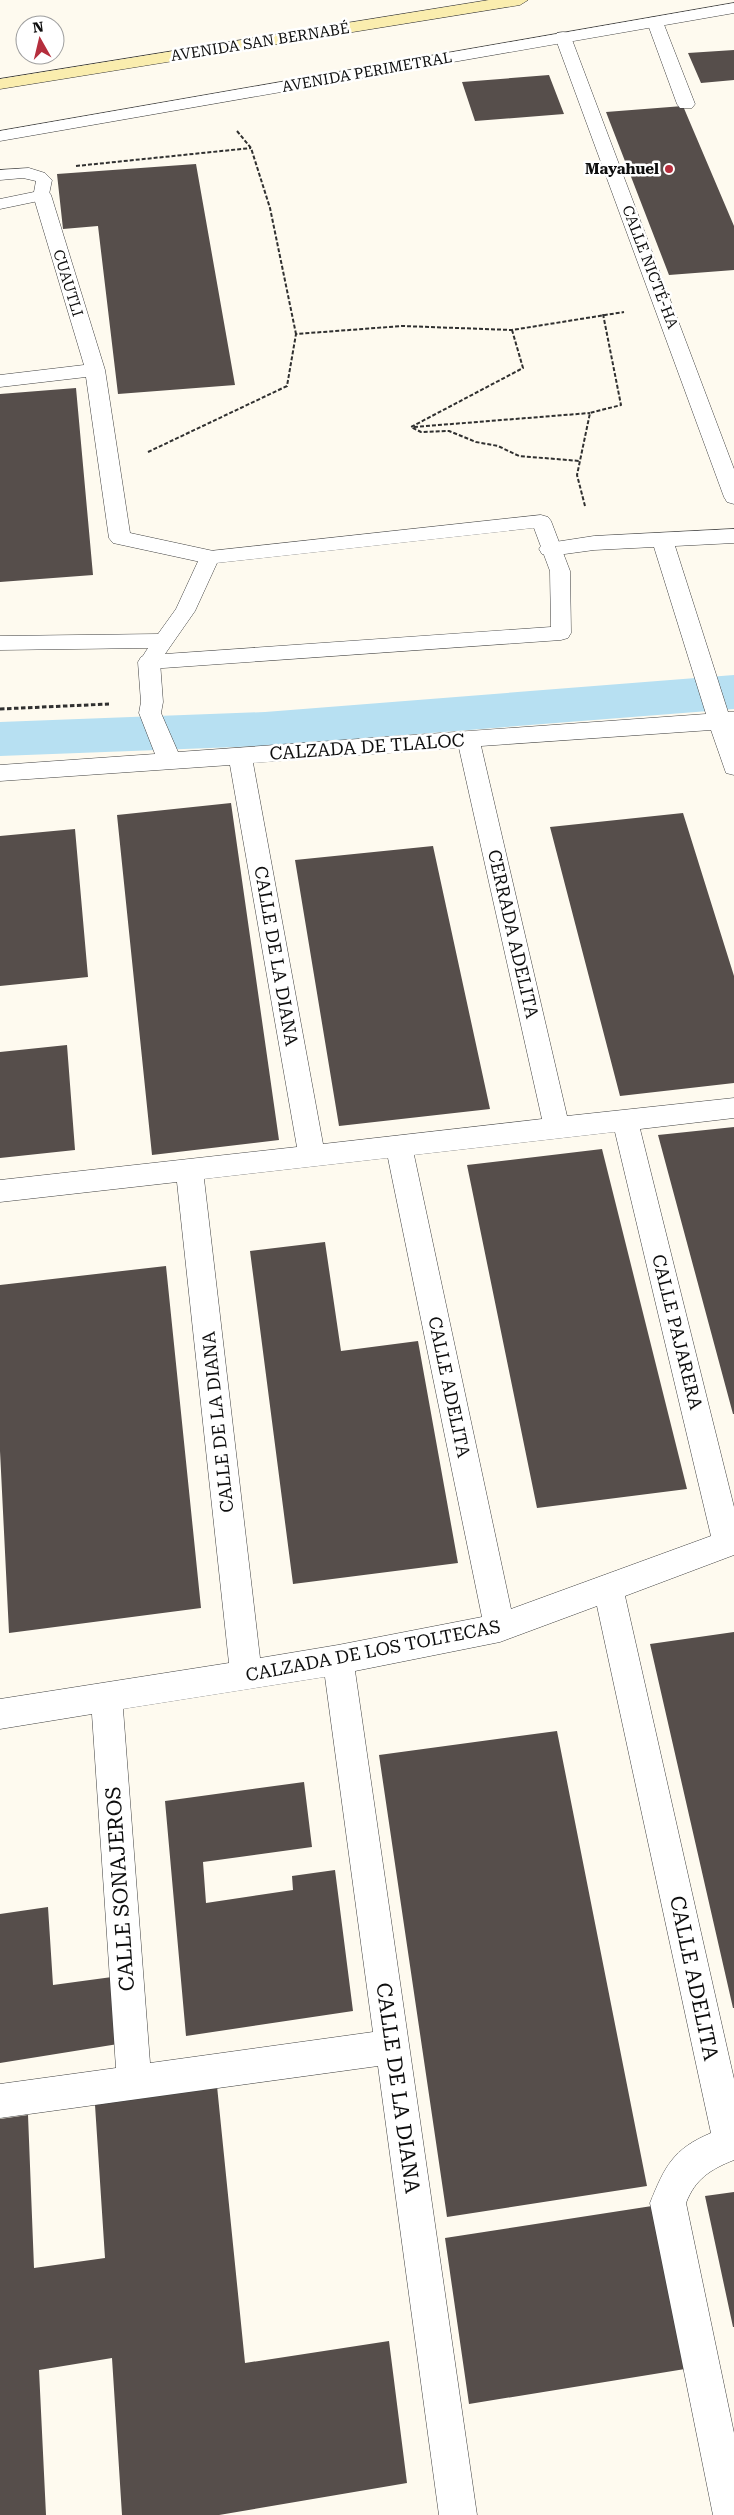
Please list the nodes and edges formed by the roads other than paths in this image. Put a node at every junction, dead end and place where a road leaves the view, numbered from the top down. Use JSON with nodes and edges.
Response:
{"nodes":[{"id":1,"x":520,"y":0,"type":"edge"},
{"id":2,"x":734,"y":8,"type":"edge"},
{"id":3,"x":654,"y":22,"type":"junction"},
{"id":4,"x":563,"y":37,"type":"junction"},
{"id":5,"x":0,"y":84,"type":"edge"},
{"id":6,"x":686,"y":104,"type":"dead end"},
{"id":7,"x":0,"y":136,"type":"edge"},
{"id":8,"x":0,"y":176,"type":"edge"},
{"id":9,"x":42,"y":195,"type":"junction"},
{"id":10,"x":0,"y":204,"type":"edge"},
{"id":11,"x":95,"y":370,"type":"junction"},
{"id":12,"x":0,"y":381,"type":"edge"},
{"id":13,"x":734,"y":497,"type":"edge"},
{"id":14,"x":734,"y":536,"type":"edge"},
{"id":15,"x":663,"y":541,"type":"junction"},
{"id":16,"x":550,"y":549,"type":"junction"},
{"id":17,"x":210,"y":557,"type":"junction"},
{"id":18,"x":163,"y":640,"type":"junction"},
{"id":19,"x":0,"y":643,"type":"edge"},
{"id":20,"x":149,"y":662,"type":"junction"},
{"id":21,"x":726,"y":721,"type":"edge"},
{"id":22,"x":468,"y":739,"type":"junction"},
{"id":23,"x":240,"y":756,"type":"junction"},
{"id":24,"x":167,"y":757,"type":"junction"},
{"id":25,"x":734,"y":767,"type":"edge"},
{"id":26,"x":0,"y":773,"type":"edge"},
{"id":27,"x":734,"y":1108,"type":"edge"},
{"id":28,"x":625,"y":1121,"type":"junction"},
{"id":29,"x":557,"y":1128,"type":"junction"},
{"id":30,"x":399,"y":1146,"type":"junction"},
{"id":31,"x":312,"y":1156,"type":"junction"},
{"id":32,"x":189,"y":1170,"type":"junction"},
{"id":33,"x":0,"y":1191,"type":"edge"},
{"id":34,"x":731,"y":1542,"type":"edge"},
{"id":35,"x":608,"y":1588,"type":"junction"},
{"id":36,"x":500,"y":1628,"type":"junction"},
{"id":37,"x":338,"y":1660,"type":"junction"},
{"id":38,"x":246,"y":1675,"type":"junction"},
{"id":39,"x":106,"y":1697,"type":"junction"},
{"id":40,"x":0,"y":1714,"type":"edge"},
{"id":41,"x":392,"y":2048,"type":"junction"},
{"id":42,"x":134,"y":2082,"type":"junction"},
{"id":43,"x":0,"y":2101,"type":"edge"},
{"id":44,"x":733,"y":2144,"type":"edge"},
{"id":45,"x":458,"y":2515,"type":"edge"},
{"id":46,"x":732,"y":2515,"type":"edge"}],
"edges":[{"from":1,"to":5,"type":"main road","name":"AVENIDA SAN BERNABÉ"},
{"from":2,"to":3,"type":"street","name":"AVENIDA PERIMETRAL"},
{"from":3,"to":4,"type":"street","name":"AVENIDA PERIMETRAL"},
{"from":3,"to":6,"type":"street"},
{"from":4,"to":7,"type":"street","name":"AVENIDA PERIMETRAL"},
{"from":4,"to":13,"type":"street","name":"CALLE NICTÉ-HA"},
{"from":8,"to":9,"type":"lane"},
{"from":9,"to":10,"type":"lane"},
{"from":9,"to":11,"type":"street","name":"CUAUTLI"},
{"from":11,"to":12,"type":"street"},
{"from":11,"to":17,"type":"street","name":"CUAUTLI"},
{"from":14,"to":15,"type":"street"},
{"from":15,"to":16,"type":"street"},
{"from":15,"to":21,"type":"street"},
{"from":16,"to":17,"type":"lane"},
{"from":16,"to":20,"type":"lane"},
{"from":17,"to":18,"type":"lane"},
{"from":18,"to":19,"type":"lane"},
{"from":18,"to":20,"type":"lane"},
{"from":20,"to":24,"type":"street"},
{"from":21,"to":22,"type":"street","name":"CALZADA DE TLALOC"},
{"from":21,"to":25,"type":"street"},
{"from":22,"to":23,"type":"street","name":"CALZADA DE TLALOC"},
{"from":22,"to":29,"type":"street","name":"CERRADA ADELITA"},
{"from":23,"to":24,"type":"street","name":"CALZADA DE TLALOC"},
{"from":23,"to":31,"type":"street","name":"CALLE DE LA DIANA"},
{"from":24,"to":26,"type":"street","name":"CALZADA DE TLALOC"},
{"from":27,"to":28,"type":"street"},
{"from":28,"to":29,"type":"street"},
{"from":28,"to":34,"type":"street","name":"CALLE PAJARERA"},
{"from":29,"to":30,"type":"street"},
{"from":30,"to":31,"type":"street"},
{"from":30,"to":36,"type":"street","name":"CALLE ADELITA"},
{"from":31,"to":32,"type":"street"},
{"from":32,"to":33,"type":"street"},
{"from":32,"to":38,"type":"street","name":"CALLE DE LA DIANA"},
{"from":34,"to":35,"type":"street","name":"CALZADA DE LOS TOLTECAS"},
{"from":35,"to":36,"type":"street","name":"CALZADA DE LOS TOLTECAS"},
{"from":35,"to":44,"type":"street","name":"CALLE ADELITA"},
{"from":36,"to":37,"type":"street","name":"CALZADA DE LOS TOLTECAS"},
{"from":37,"to":38,"type":"street","name":"CALZADA DE LOS TOLTECAS"},
{"from":37,"to":41,"type":"street","name":"CALLE DE LA DIANA"},
{"from":38,"to":39,"type":"street","name":"CALZADA DE LOS TOLTECAS"},
{"from":39,"to":40,"type":"street","name":"CALZADA DE LOS TOLTECAS"},
{"from":39,"to":42,"type":"street","name":"CALLE SONAJEROS"},
{"from":41,"to":42,"type":"street"},
{"from":41,"to":45,"type":"street","name":"CALLE DE LA DIANA"},
{"from":42,"to":43,"type":"street"},
{"from":44,"to":46,"type":"street","name":"CALLE ADELITA"}]}
